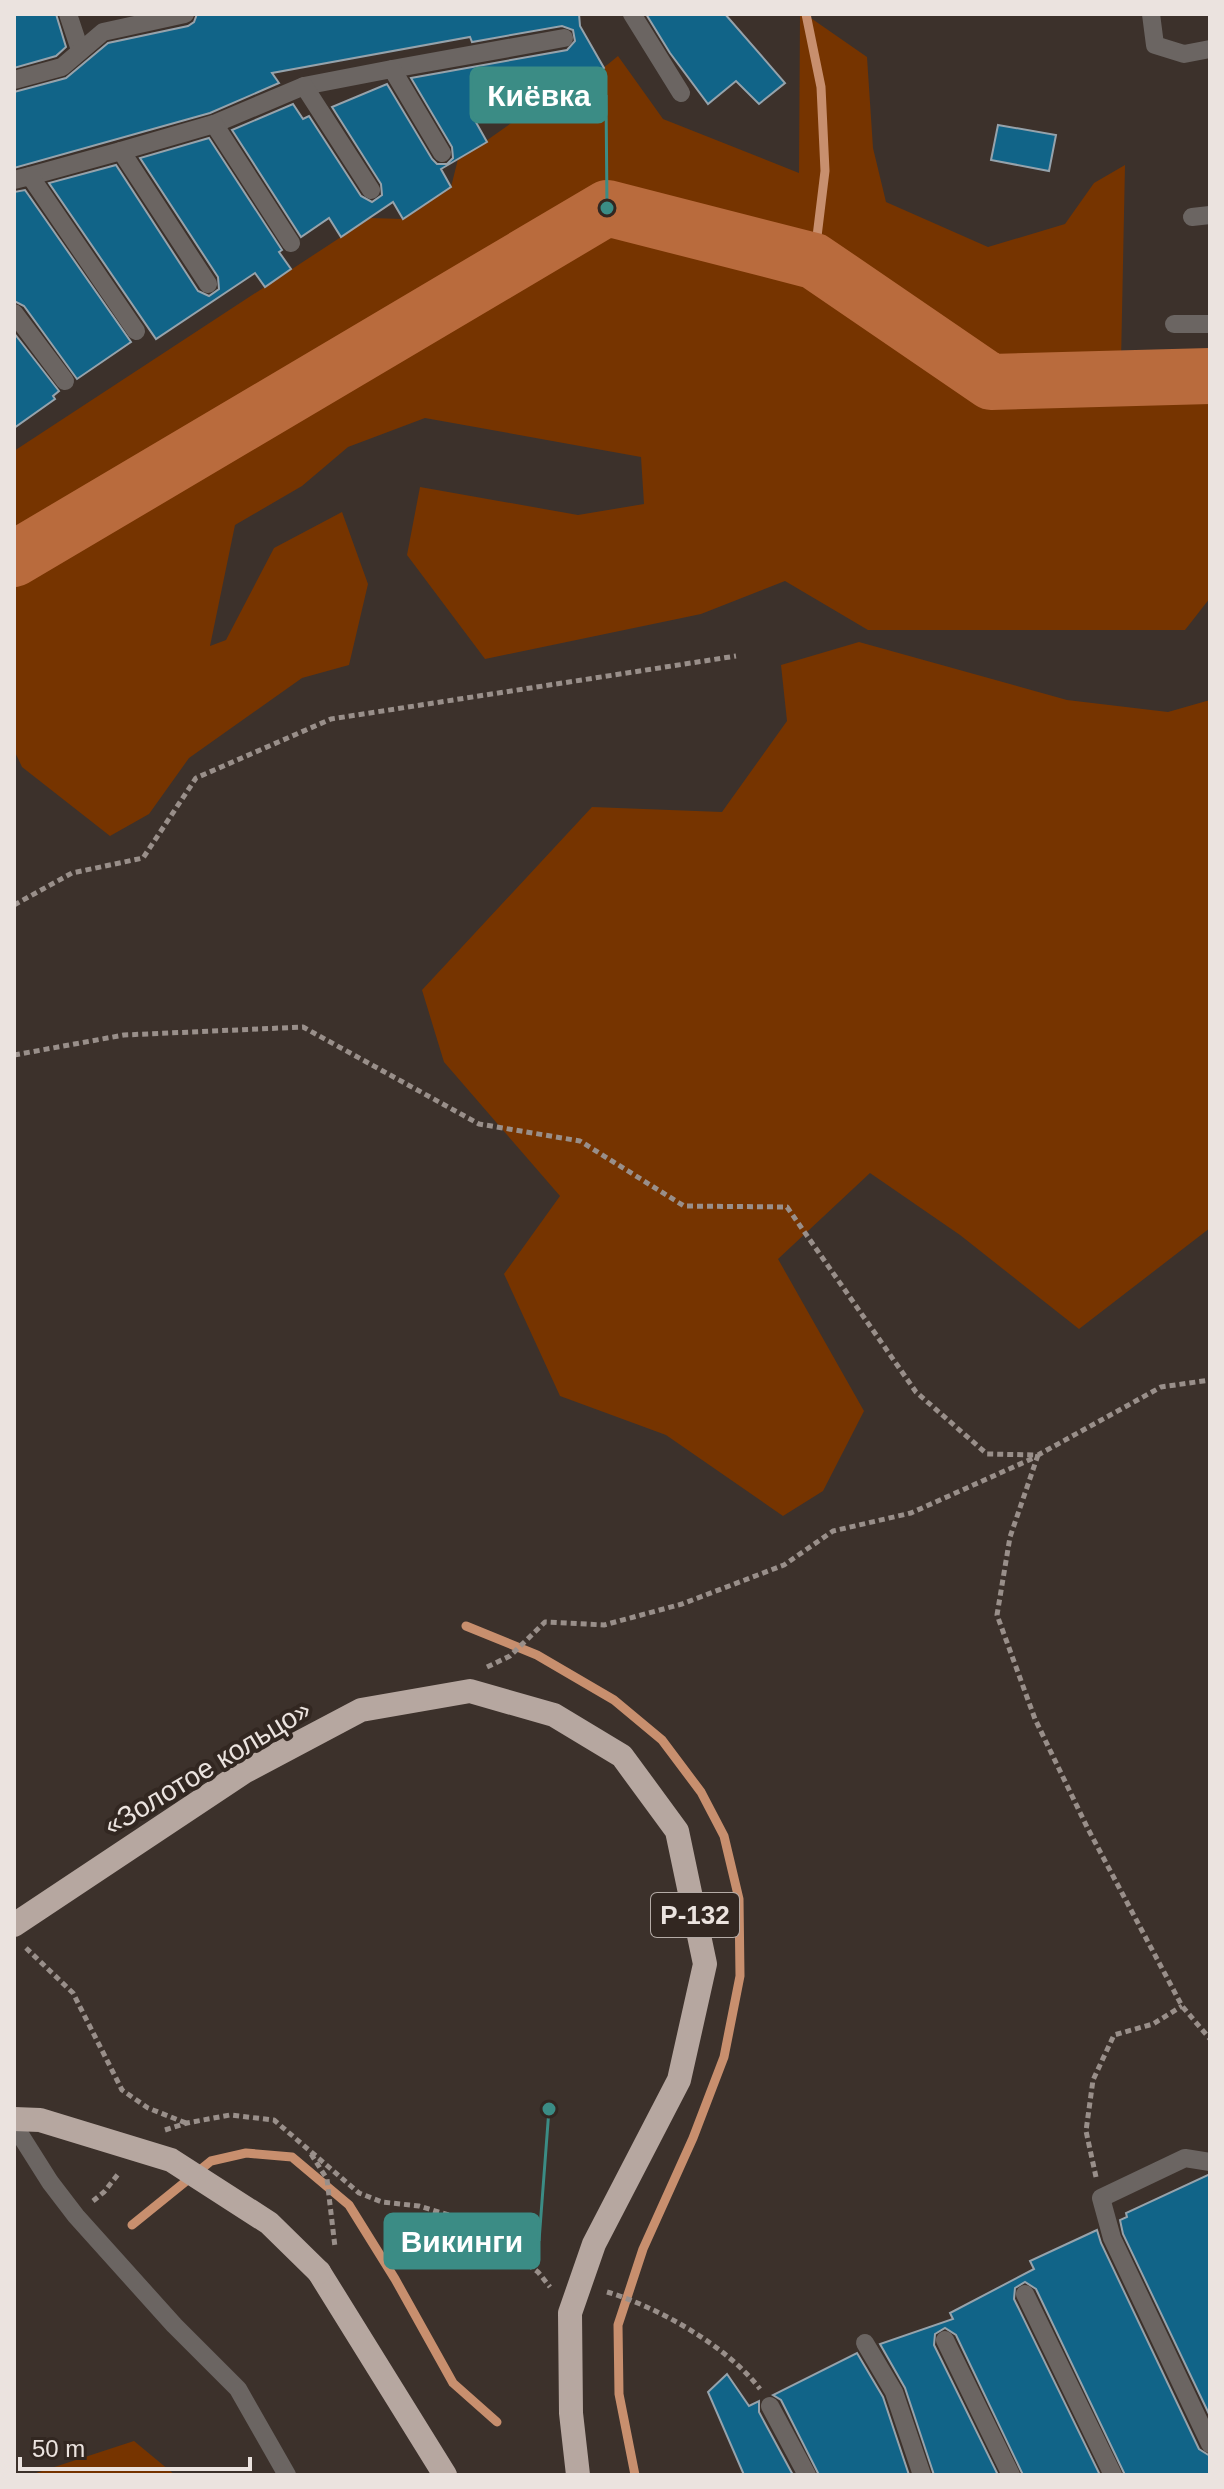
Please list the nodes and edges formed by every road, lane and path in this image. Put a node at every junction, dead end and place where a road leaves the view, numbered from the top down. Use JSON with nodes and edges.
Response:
{"nodes":[{"id":1,"x":68,"y":14,"type":"edge"},
{"id":2,"x":632,"y":14,"type":"edge"},
{"id":3,"x":1151,"y":14,"type":"edge"},
{"id":4,"x":172,"y":16,"type":"edge"},
{"id":5,"x":564,"y":38,"type":"dead end"},
{"id":6,"x":1210,"y":49,"type":"edge"},
{"id":7,"x":80,"y":50,"type":"junction"},
{"id":8,"x":392,"y":69,"type":"junction"},
{"id":9,"x":14,"y":80,"type":"edge"},
{"id":10,"x":304,"y":86,"type":"junction"},
{"id":11,"x":681,"y":93,"type":"dead end"},
{"id":12,"x":214,"y":124,"type":"junction"},
{"id":13,"x":121,"y":151,"type":"junction"},
{"id":14,"x":442,"y":153,"type":"dead end"},
{"id":15,"x":22,"y":178,"type":"edge"},
{"id":16,"x":371,"y":190,"type":"dead end"},
{"id":17,"x":291,"y":243,"type":"dead end"},
{"id":18,"x":208,"y":284,"type":"dead end"},
{"id":19,"x":14,"y":313,"type":"edge"},
{"id":20,"x":1174,"y":324,"type":"dead end"},
{"id":21,"x":1210,"y":324,"type":"edge"},
{"id":22,"x":136,"y":331,"type":"dead end"},
{"id":23,"x":65,"y":381,"type":"dead end"},
{"id":24,"x":736,"y":656,"type":"dead end"},
{"id":25,"x":14,"y":905,"type":"edge"},
{"id":26,"x":14,"y":1055,"type":"edge"},
{"id":27,"x":1210,"y":1380,"type":"edge"},
{"id":28,"x":1038,"y":1455,"type":"junction"},
{"id":29,"x":493,"y":1675,"type":"dead end"},
{"id":30,"x":18,"y":1935,"type":"edge"},
{"id":31,"x":1182,"y":2006,"type":"junction"},
{"id":32,"x":1210,"y":2039,"type":"edge"},
{"id":33,"x":14,"y":2122,"type":"edge"},
{"id":34,"x":308,"y":2150,"type":"junction"},
{"id":35,"x":1210,"y":2162,"type":"edge"},
{"id":36,"x":1101,"y":2198,"type":"junction"},
{"id":37,"x":328,"y":2264,"type":"junction"},
{"id":38,"x":611,"y":2281,"type":"dead end"},
{"id":39,"x":607,"y":2292,"type":"junction"},
{"id":40,"x":1025,"y":2294,"type":"dead end"},
{"id":41,"x":602,"y":2305,"type":"dead end"},
{"id":42,"x":570,"y":2313,"type":"junction"},
{"id":43,"x":945,"y":2340,"type":"dead end"},
{"id":44,"x":865,"y":2343,"type":"dead end"},
{"id":45,"x":770,"y":2406,"type":"joint"},
{"id":46,"x":1210,"y":2444,"type":"edge"},
{"id":47,"x":287,"y":2475,"type":"edge"},
{"id":48,"x":445,"y":2475,"type":"edge"},
{"id":49,"x":578,"y":2475,"type":"edge"},
{"id":50,"x":807,"y":2475,"type":"edge"},
{"id":51,"x":922,"y":2475,"type":"edge"},
{"id":52,"x":1011,"y":2475,"type":"edge"},
{"id":53,"x":1113,"y":2475,"type":"edge"}],
"edges":[{"from":1,"to":7,"type":"lane"},
{"from":2,"to":11,"type":"lane"},
{"from":3,"to":6,"type":"lane"},
{"from":4,"to":7,"type":"lane"},
{"from":5,"to":8,"type":"lane"},
{"from":7,"to":9,"type":"lane"},
{"from":8,"to":10,"type":"lane"},
{"from":8,"to":14,"type":"lane"},
{"from":10,"to":12,"type":"lane"},
{"from":10,"to":16,"type":"lane"},
{"from":12,"to":13,"type":"lane"},
{"from":12,"to":17,"type":"lane"},
{"from":13,"to":15,"type":"lane"},
{"from":13,"to":18,"type":"lane"},
{"from":15,"to":22,"type":"lane"},
{"from":19,"to":23,"type":"lane"},
{"from":20,"to":21,"type":"lane"},
{"from":24,"to":25,"type":"path"},
{"from":26,"to":28,"type":"path"},
{"from":27,"to":28,"type":"path"},
{"from":28,"to":29,"type":"path"},
{"from":28,"to":31,"type":"path"},
{"from":30,"to":34,"type":"path"},
{"from":30,"to":42,"type":"highway","name":"«Золотое кольцо»","number":"Р-132"},
{"from":31,"to":32,"type":"path"},
{"from":31,"to":36,"type":"path"},
{"from":33,"to":37,"type":"highway","bridge":true},
{"from":33,"to":47,"type":"lane"},
{"from":34,"to":37,"type":"path"},
{"from":34,"to":42,"type":"path"},
{"from":35,"to":36,"type":"lane"},
{"from":36,"to":46,"type":"lane"},
{"from":37,"to":48,"type":"highway"},
{"from":38,"to":39,"type":"path"},
{"from":39,"to":41,"type":"path"},
{"from":39,"to":45,"type":"path"},
{"from":40,"to":53,"type":"lane"},
{"from":42,"to":49,"type":"highway","name":"«Золотое кольцо»","number":"Р-132"},
{"from":43,"to":52,"type":"lane"},
{"from":44,"to":51,"type":"lane"},
{"from":45,"to":50,"type":"lane"}]}
